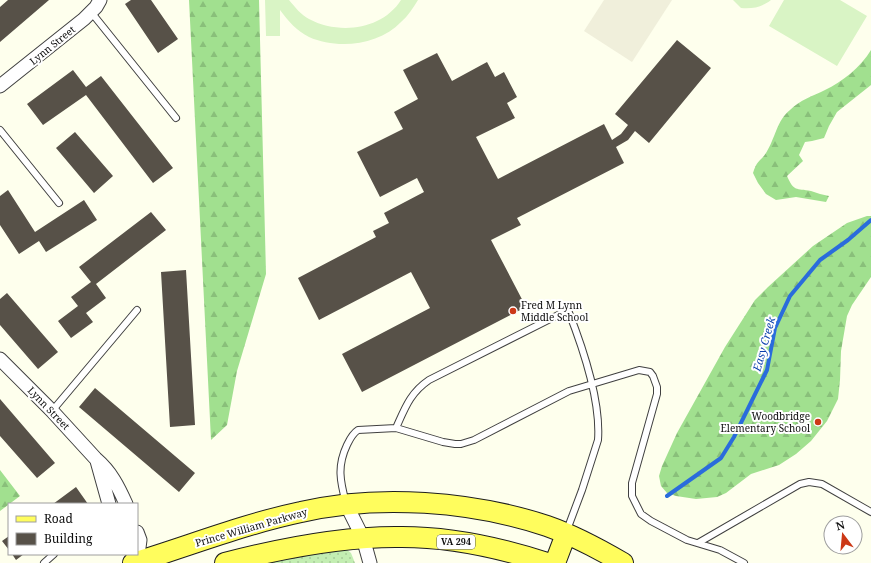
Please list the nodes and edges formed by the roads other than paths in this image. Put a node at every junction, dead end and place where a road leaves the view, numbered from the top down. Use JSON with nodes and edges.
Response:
{"nodes":[{"id":1,"x":100,"y":0,"type":"edge"},
{"id":2,"x":91,"y":12,"type":"junction"},
{"id":3,"x":0,"y":86,"type":"edge"},
{"id":4,"x":176,"y":118,"type":"dead end"},
{"id":5,"x":0,"y":130,"type":"edge"},
{"id":6,"x":59,"y":203,"type":"dead end"},
{"id":7,"x":137,"y":310,"type":"dead end"},
{"id":8,"x":0,"y":359,"type":"edge"},
{"id":9,"x":592,"y":384,"type":"junction"},
{"id":10,"x":52,"y":411,"type":"junction"},
{"id":11,"x":396,"y":428,"type":"junction"},
{"id":12,"x":96,"y":459,"type":"junction"},
{"id":13,"x":109,"y":503,"type":"edge"},
{"id":14,"x":126,"y":503,"type":"edge"},
{"id":15,"x":346,"y":504,"type":"junction"},
{"id":16,"x":871,"y":512,"type":"edge"},
{"id":17,"x":566,"y":534,"type":"junction"},
{"id":18,"x":138,"y":535,"type":"edge"},
{"id":19,"x":364,"y":538,"type":"junction"},
{"id":20,"x":698,"y":543,"type":"junction"},
{"id":21,"x":138,"y":547,"type":"edge"},
{"id":22,"x":53,"y":555,"type":"edge"},
{"id":23,"x":134,"y":560,"type":"edge"},
{"id":24,"x":44,"y":563,"type":"edge"},
{"id":25,"x":225,"y":563,"type":"edge"},
{"id":26,"x":370,"y":563,"type":"edge"},
{"id":27,"x":547,"y":563,"type":"edge"},
{"id":28,"x":555,"y":563,"type":"edge"},
{"id":29,"x":623,"y":563,"type":"edge"},
{"id":30,"x":744,"y":563,"type":"edge"}],
"edges":[{"from":1,"to":2,"type":"street","name":"Lynn Street"},
{"from":2,"to":3,"type":"street","name":"Lynn Street"},
{"from":2,"to":4,"type":"lane"},
{"from":5,"to":6,"type":"lane"},
{"from":7,"to":10,"type":"lane"},
{"from":8,"to":10,"type":"street","name":"Lynn Street"},
{"from":9,"to":11,"type":"lane"},
{"from":9,"to":11,"type":"lane"},
{"from":9,"to":17,"type":"lane"},
{"from":9,"to":20,"type":"lane"},
{"from":10,"to":12,"type":"street","name":"Lynn Street"},
{"from":11,"to":15,"type":"lane"},
{"from":12,"to":13,"type":"street","name":"Lynn Street"},
{"from":12,"to":14,"type":"street","name":"Lynn Street"},
{"from":15,"to":17,"type":"main road","name":"Prince William Parkway"},
{"from":15,"to":19,"type":"street"},
{"from":15,"to":23,"type":"main road","name":"Prince William Parkway"},
{"from":16,"to":20,"type":"lane"},
{"from":17,"to":28,"type":"main road"},
{"from":17,"to":29,"type":"main road","name":"Prince William Parkway"},
{"from":18,"to":21,"type":"street"},
{"from":19,"to":25,"type":"main road","number":"VA 294"},
{"from":19,"to":26,"type":"street"},
{"from":19,"to":27,"type":"main road","number":"VA 294"},
{"from":20,"to":30,"type":"lane"},
{"from":22,"to":24,"type":"lane"}]}
